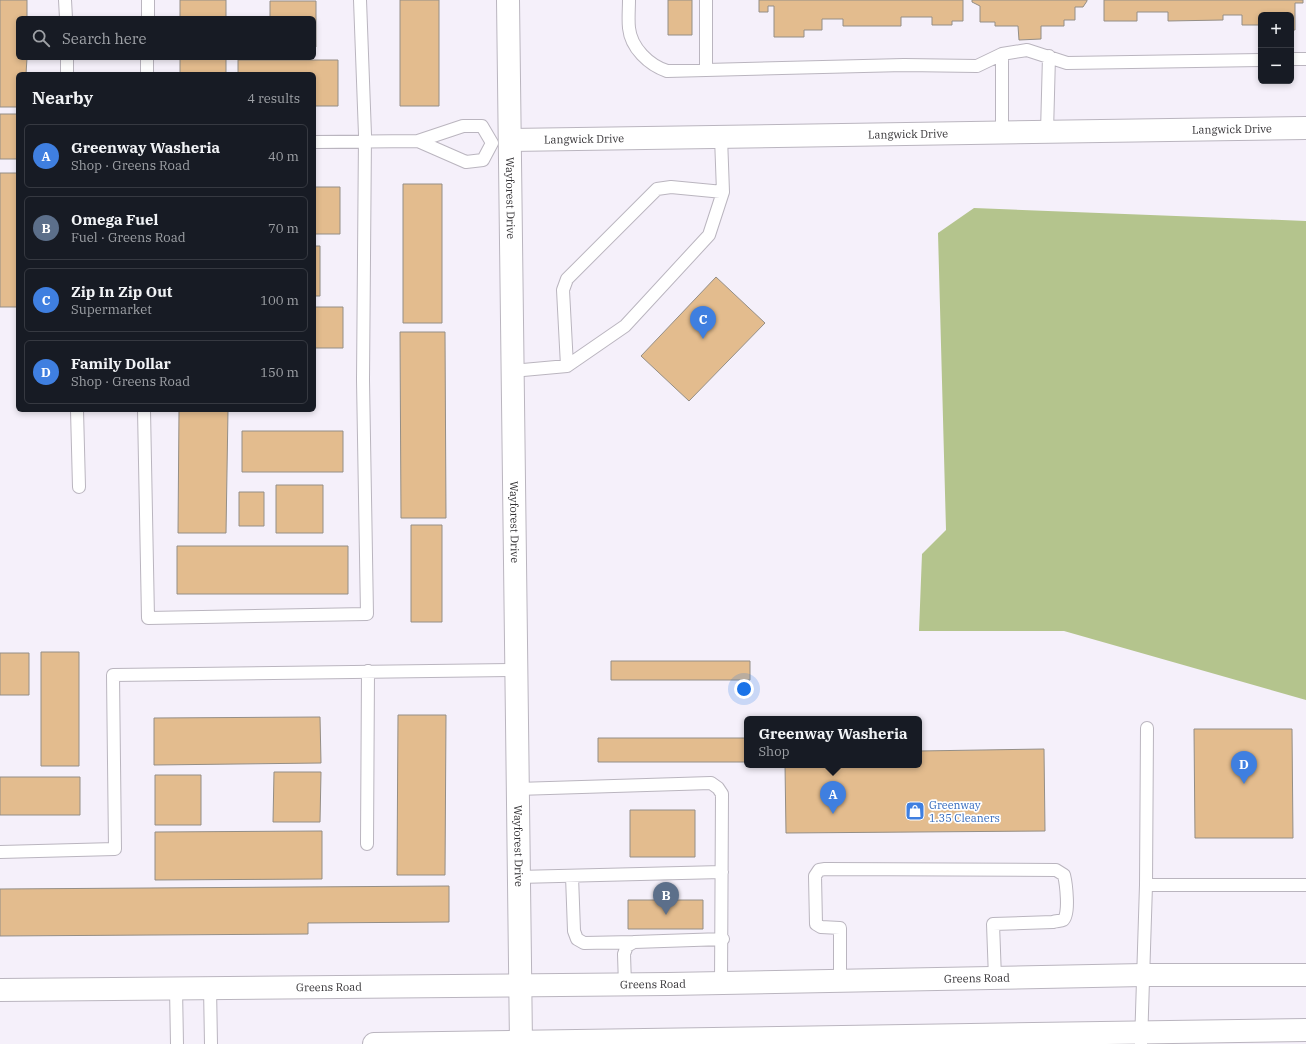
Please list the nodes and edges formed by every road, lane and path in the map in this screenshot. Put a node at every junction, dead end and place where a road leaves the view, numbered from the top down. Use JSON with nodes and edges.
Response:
{"nodes":[{"id":1,"x":65,"y":0,"type":"edge"},
{"id":2,"x":148,"y":0,"type":"edge"},
{"id":3,"x":360,"y":0,"type":"edge"},
{"id":4,"x":508,"y":0,"type":"edge"},
{"id":5,"x":629,"y":0,"type":"edge"},
{"id":6,"x":706,"y":0,"type":"edge"},
{"id":7,"x":66,"y":16,"type":"edge"},
{"id":8,"x":148,"y":16,"type":"edge"},
{"id":9,"x":1002,"y":54,"type":"junction"},
{"id":10,"x":1049,"y":56,"type":"junction"},
{"id":11,"x":1294,"y":59,"type":"edge"},
{"id":12,"x":1306,"y":59,"type":"edge"},
{"id":13,"x":67,"y":60,"type":"edge"},
{"id":14,"x":147,"y":60,"type":"edge"},
{"id":15,"x":1258,"y":60,"type":"edge"},
{"id":16,"x":706,"y":70,"type":"junction"},
{"id":17,"x":67,"y":72,"type":"edge"},
{"id":18,"x":147,"y":72,"type":"edge"},
{"id":19,"x":1306,"y":128,"type":"edge"},
{"id":20,"x":1047,"y":132,"type":"junction"},
{"id":21,"x":1002,"y":133,"type":"junction"},
{"id":22,"x":721,"y":137,"type":"junction"},
{"id":23,"x":365,"y":140,"type":"junction"},
{"id":24,"x":418,"y":141,"type":"junction"},
{"id":25,"x":316,"y":142,"type":"edge"},
{"id":26,"x":501,"y":142,"type":"junction"},
{"id":27,"x":722,"y":192,"type":"junction"},
{"id":28,"x":567,"y":366,"type":"junction"},
{"id":29,"x":512,"y":371,"type":"junction"},
{"id":30,"x":77,"y":412,"type":"edge"},
{"id":31,"x":144,"y":412,"type":"edge"},
{"id":32,"x":79,"y":487,"type":"dead end"},
{"id":33,"x":516,"y":670,"type":"junction"},
{"id":34,"x":368,"y":671,"type":"junction"},
{"id":35,"x":1147,"y":728,"type":"dead end"},
{"id":36,"x":518,"y":789,"type":"junction"},
{"id":37,"x":367,"y":844,"type":"dead end"},
{"id":38,"x":0,"y":852,"type":"edge"},
{"id":39,"x":722,"y":872,"type":"junction"},
{"id":40,"x":572,"y":876,"type":"junction"},
{"id":41,"x":518,"y":877,"type":"junction"},
{"id":42,"x":1146,"y":885,"type":"junction"},
{"id":43,"x":1306,"y":885,"type":"edge"},
{"id":44,"x":722,"y":939,"type":"junction"},
{"id":45,"x":634,"y":942,"type":"junction"},
{"id":46,"x":1144,"y":975,"type":"junction"},
{"id":47,"x":1306,"y":975,"type":"edge"},
{"id":48,"x":995,"y":978,"type":"junction"},
{"id":49,"x":840,"y":981,"type":"junction"},
{"id":50,"x":721,"y":983,"type":"junction"},
{"id":51,"x":520,"y":985,"type":"junction"},
{"id":52,"x":625,"y":985,"type":"junction"},
{"id":53,"x":210,"y":987,"type":"junction"},
{"id":54,"x":176,"y":988,"type":"junction"},
{"id":55,"x":0,"y":990,"type":"edge"},
{"id":56,"x":1306,"y":1030,"type":"edge"},
{"id":57,"x":1141,"y":1038,"type":"edge"},
{"id":58,"x":1053,"y":1039,"type":"edge"},
{"id":59,"x":896,"y":1040,"type":"edge"},
{"id":60,"x":717,"y":1042,"type":"edge"},
{"id":61,"x":520,"y":1043,"type":"edge"},
{"id":62,"x":177,"y":1044,"type":"edge"},
{"id":63,"x":210,"y":1044,"type":"edge"},
{"id":64,"x":374,"y":1044,"type":"edge"}],
"edges":[{"from":1,"to":7,"type":"lane"},
{"from":2,"to":8,"type":"lane"},
{"from":3,"to":23,"type":"lane"},
{"from":4,"to":26,"type":"main road","name":"Wayforest Drive"},
{"from":5,"to":16,"type":"lane"},
{"from":6,"to":16,"type":"lane"},
{"from":9,"to":10,"type":"lane"},
{"from":9,"to":16,"type":"lane"},
{"from":9,"to":21,"type":"lane"},
{"from":10,"to":15,"type":"lane"},
{"from":10,"to":20,"type":"lane"},
{"from":11,"to":12,"type":"lane"},
{"from":13,"to":17,"type":"lane"},
{"from":14,"to":18,"type":"lane"},
{"from":19,"to":20,"type":"main road","name":"Langwick Drive"},
{"from":20,"to":21,"type":"main road","name":"Langwick Drive"},
{"from":21,"to":22,"type":"main road","name":"Langwick Drive"},
{"from":22,"to":26,"type":"main road","name":"Langwick Drive"},
{"from":22,"to":27,"type":"lane"},
{"from":23,"to":24,"type":"lane"},
{"from":23,"to":25,"type":"lane"},
{"from":23,"to":31,"type":"lane"},
{"from":24,"to":26,"type":"lane"},
{"from":24,"to":26,"type":"lane"},
{"from":26,"to":29,"type":"main road","name":"Wayforest Drive"},
{"from":27,"to":28,"type":"lane"},
{"from":27,"to":28,"type":"lane"},
{"from":28,"to":29,"type":"lane"},
{"from":29,"to":33,"type":"main road","name":"Wayforest Drive"},
{"from":30,"to":32,"type":"lane"},
{"from":33,"to":34,"type":"lane"},
{"from":33,"to":36,"type":"main road","name":"Wayforest Drive"},
{"from":34,"to":37,"type":"lane"},
{"from":34,"to":38,"type":"lane"},
{"from":35,"to":42,"type":"lane"},
{"from":36,"to":39,"type":"lane"},
{"from":36,"to":41,"type":"main road","name":"Wayforest Drive"},
{"from":39,"to":40,"type":"lane"},
{"from":39,"to":44,"type":"lane"},
{"from":40,"to":41,"type":"lane"},
{"from":40,"to":45,"type":"lane"},
{"from":41,"to":51,"type":"main road","name":"Wayforest Drive"},
{"from":42,"to":43,"type":"lane"},
{"from":42,"to":46,"type":"lane"},
{"from":44,"to":45,"type":"lane"},
{"from":44,"to":50,"type":"lane"},
{"from":45,"to":52,"type":"lane"},
{"from":46,"to":47,"type":"main road","name":"Greens Road"},
{"from":46,"to":48,"type":"main road","name":"Greens Road"},
{"from":46,"to":57,"type":"lane"},
{"from":48,"to":49,"type":"main road","name":"Greens Road"},
{"from":48,"to":49,"type":"lane"},
{"from":49,"to":50,"type":"main road","name":"Greens Road"},
{"from":50,"to":52,"type":"main road","name":"Greens Road"},
{"from":51,"to":52,"type":"main road","name":"Greens Road"},
{"from":51,"to":53,"type":"main road","name":"Greens Road"},
{"from":51,"to":61,"type":"main road","name":"Wayforest Drive"},
{"from":53,"to":54,"type":"main road","name":"Greens Road"},
{"from":53,"to":63,"type":"lane"},
{"from":54,"to":55,"type":"main road","name":"Greens Road"},
{"from":54,"to":62,"type":"lane"},
{"from":56,"to":57,"type":"main road"},
{"from":57,"to":58,"type":"main road"},
{"from":58,"to":59,"type":"main road"},
{"from":59,"to":60,"type":"main road"},
{"from":60,"to":61,"type":"main road"},
{"from":61,"to":64,"type":"main road"}]}
